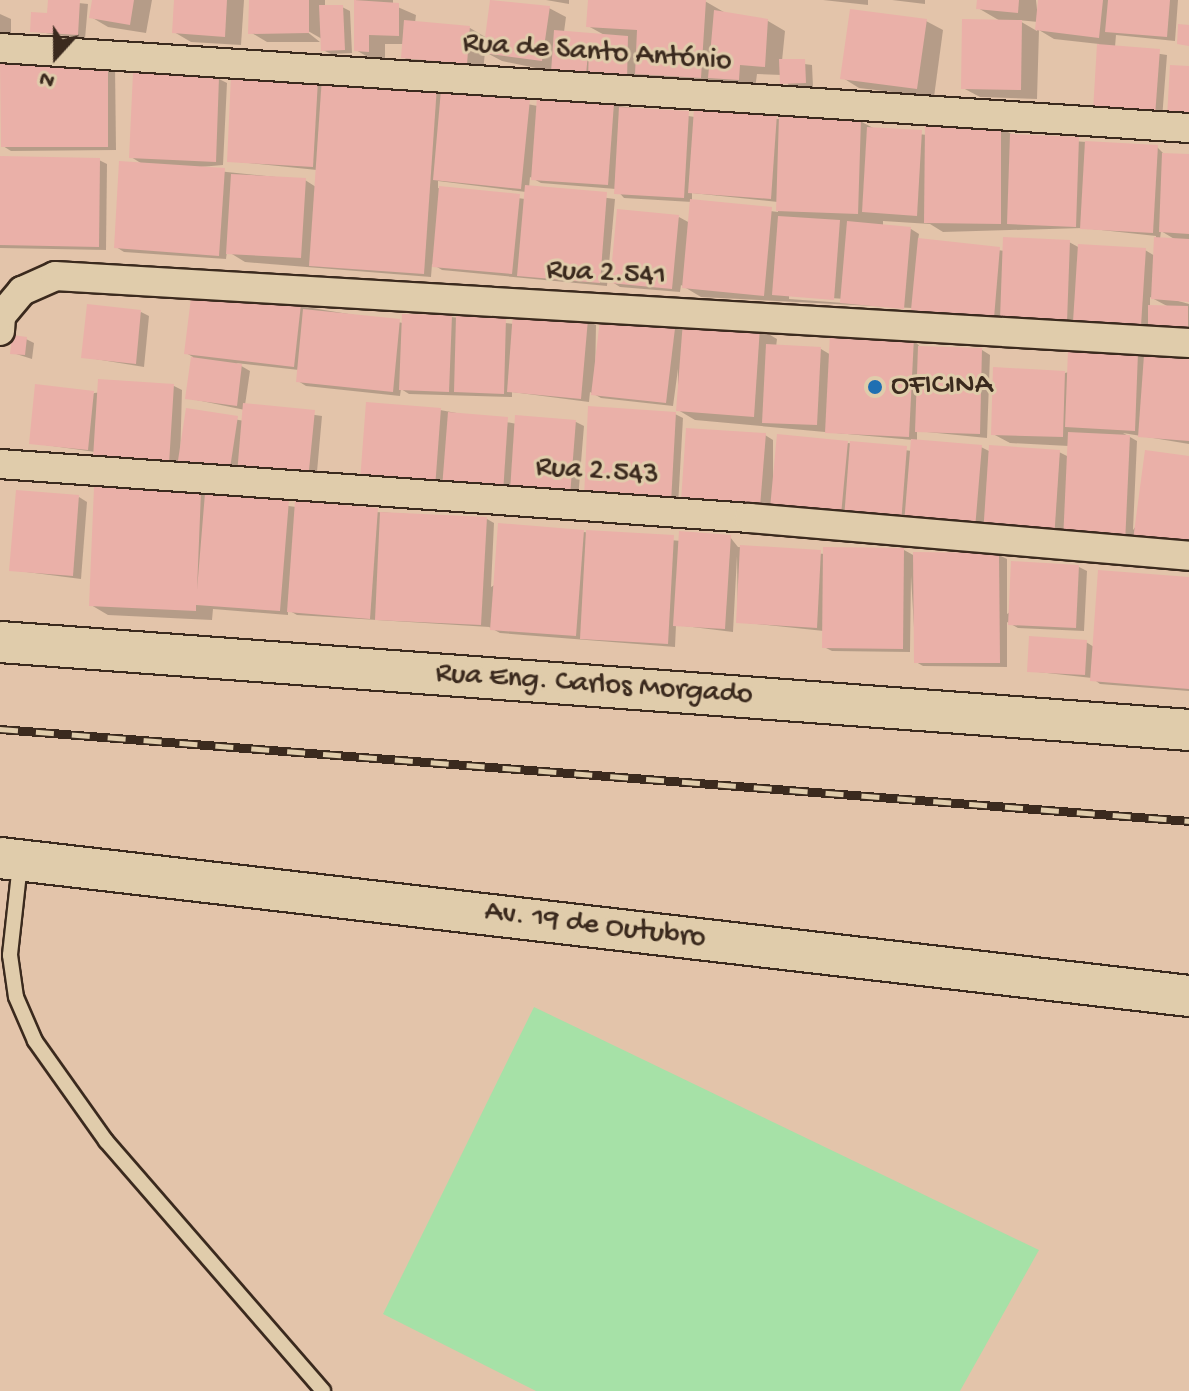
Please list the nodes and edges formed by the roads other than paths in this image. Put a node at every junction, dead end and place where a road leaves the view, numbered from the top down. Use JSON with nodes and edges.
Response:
{"nodes":[{"id":1,"x":0,"y":48,"type":"edge"},
{"id":2,"x":1189,"y":128,"type":"edge"},
{"id":3,"x":0,"y":331,"type":"edge"},
{"id":4,"x":1189,"y":343,"type":"edge"},
{"id":5,"x":0,"y":464,"type":"edge"},
{"id":6,"x":1189,"y":556,"type":"edge"},
{"id":7,"x":0,"y":642,"type":"edge"},
{"id":8,"x":1189,"y":730,"type":"edge"},
{"id":9,"x":10,"y":859,"type":"edge"},
{"id":10,"x":1189,"y":996,"type":"edge"},
{"id":11,"x":323,"y":1391,"type":"edge"}],
"edges":[{"from":1,"to":2,"type":"street","name":"Rua de Santo António"},
{"from":3,"to":4,"type":"street","name":"Rua 2.541"},
{"from":5,"to":6,"type":"street","name":"Rua 2.543"},
{"from":7,"to":8,"type":"street","name":"Rua Eng. Carlos Morgado"},
{"from":9,"to":10,"type":"street","name":"Av. 19 de Outubro"},
{"from":9,"to":11,"type":"lane"}]}
